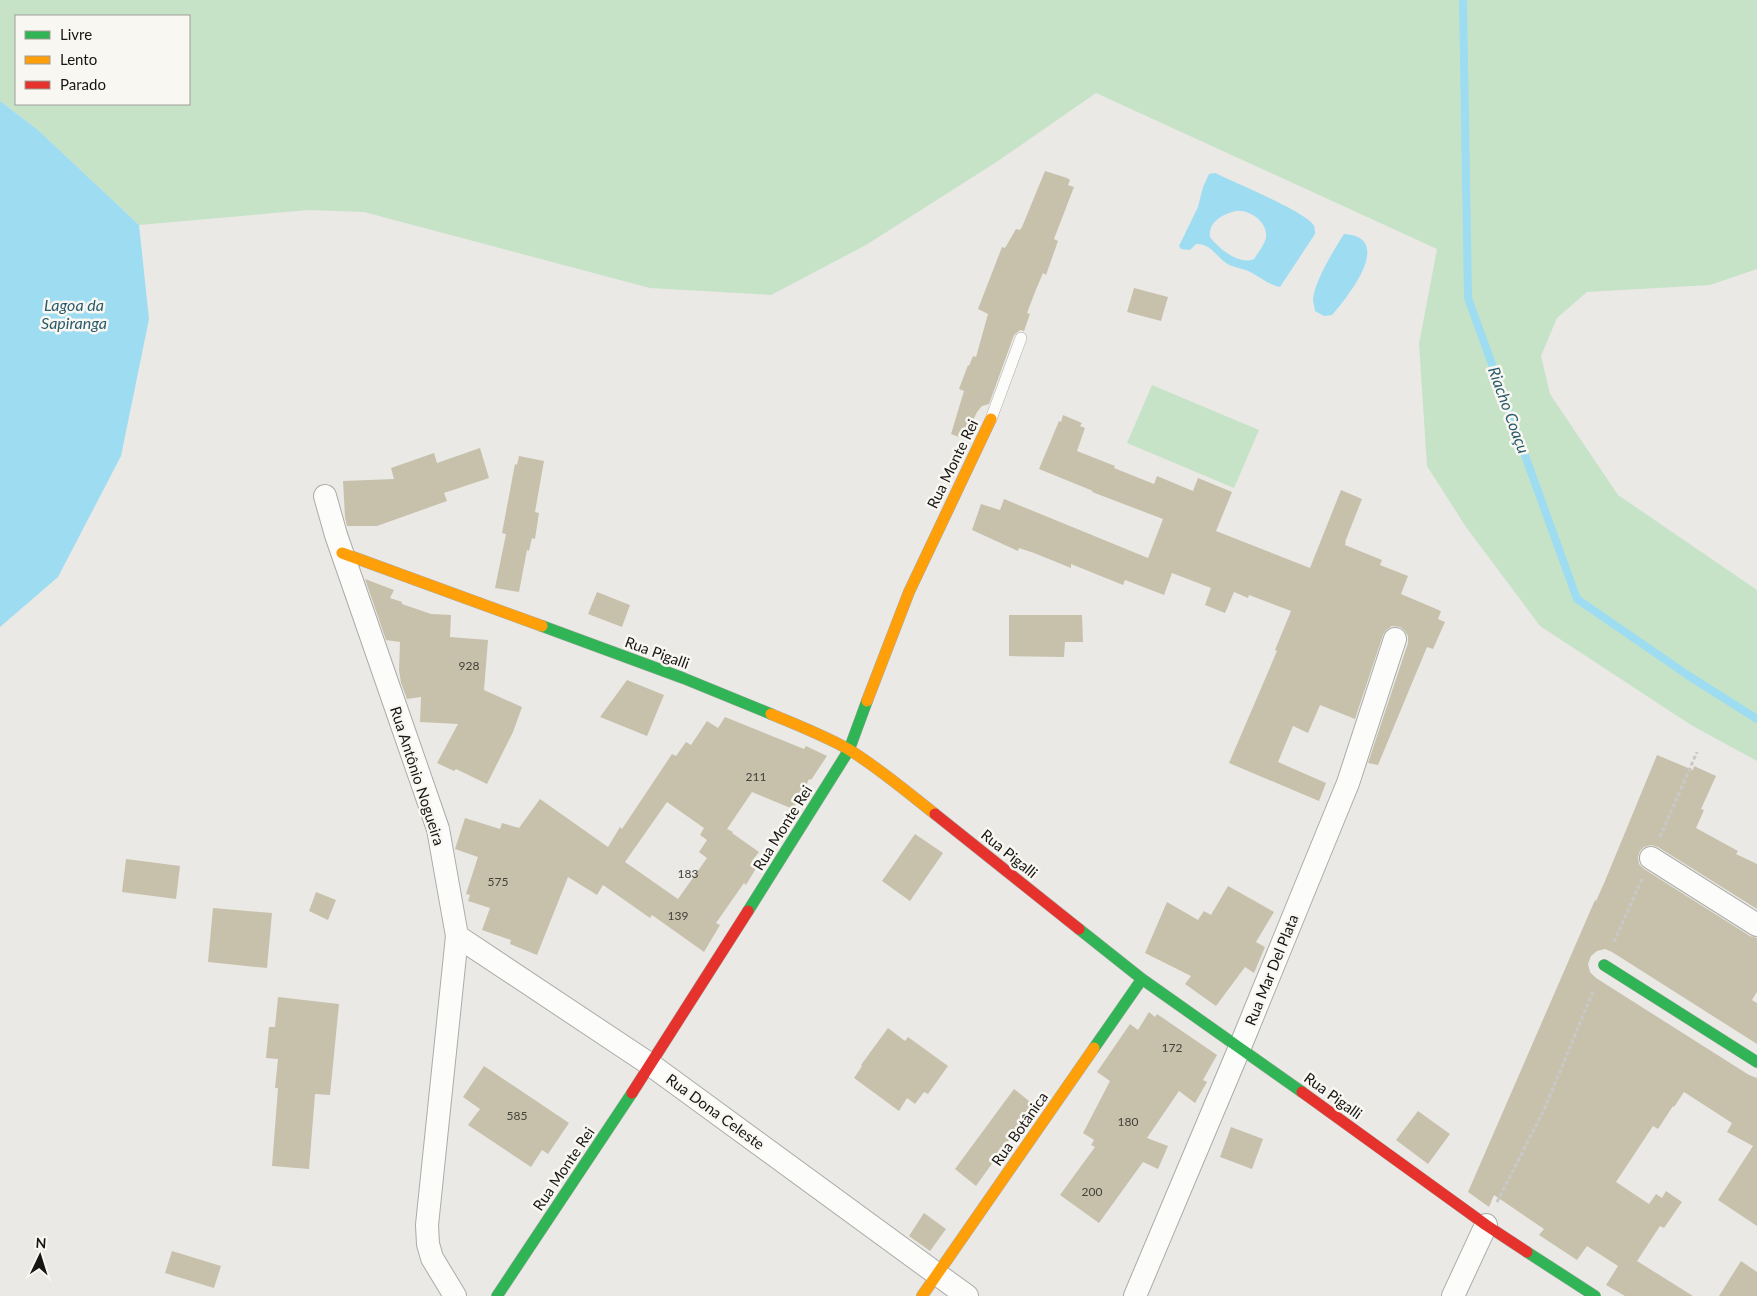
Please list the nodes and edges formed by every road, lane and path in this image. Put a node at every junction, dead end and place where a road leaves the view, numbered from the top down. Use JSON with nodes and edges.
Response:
{"nodes":[{"id":1,"x":1021,"y":338,"type":"dead end"},
{"id":2,"x":991,"y":419,"type":"joint"},
{"id":3,"x":325,"y":496,"type":"dead end"},
{"id":4,"x":342,"y":553,"type":"junction"},
{"id":5,"x":1395,"y":640,"type":"dead end"},
{"id":6,"x":849,"y":750,"type":"junction"},
{"id":7,"x":1651,"y":858,"type":"dead end"},
{"id":8,"x":1757,"y":925,"type":"edge"},
{"id":9,"x":457,"y":936,"type":"junction"},
{"id":10,"x":1604,"y":965,"type":"dead end"},
{"id":11,"x":1142,"y":980,"type":"junction"},
{"id":12,"x":1240,"y":1047,"type":"junction"},
{"id":13,"x":1757,"y":1062,"type":"edge"},
{"id":14,"x":651,"y":1065,"type":"junction"},
{"id":15,"x":1486,"y":1224,"type":"junction"},
{"id":16,"x":937,"y":1275,"type":"junction"},
{"id":17,"x":456,"y":1296,"type":"edge"},
{"id":18,"x":496,"y":1296,"type":"edge"},
{"id":19,"x":922,"y":1296,"type":"edge"},
{"id":20,"x":967,"y":1296,"type":"edge"},
{"id":21,"x":1135,"y":1296,"type":"edge"},
{"id":22,"x":1453,"y":1296,"type":"edge"},
{"id":23,"x":1595,"y":1296,"type":"edge"}],
"edges":[{"from":1,"to":2,"type":"lane","name":"Rua Monte Rei"},
{"from":2,"to":6,"type":"street","name":"Rua Monte Rei"},
{"from":3,"to":4,"type":"street","name":"Rua Antônio Nogueira"},
{"from":4,"to":6,"type":"street","name":"Rua Pigalli"},
{"from":4,"to":9,"type":"street","name":"Rua Antônio Nogueira"},
{"from":5,"to":12,"type":"street","name":"Rua Mar Del Plata"},
{"from":6,"to":11,"type":"street","name":"Rua Pigalli"},
{"from":6,"to":14,"type":"street","name":"Rua Monte Rei"},
{"from":7,"to":8,"type":"street"},
{"from":9,"to":14,"type":"street","name":"Rua Dona Celeste"},
{"from":9,"to":17,"type":"street","name":"Rua Antônio Nogueira"},
{"from":10,"to":13,"type":"street"},
{"from":11,"to":12,"type":"street","name":"Rua Pigalli"},
{"from":11,"to":16,"type":"street","name":"Rua Botânica"},
{"from":12,"to":15,"type":"street","name":"Rua Pigalli"},
{"from":12,"to":21,"type":"street","name":"Rua Mar Del Plata"},
{"from":14,"to":16,"type":"street","name":"Rua Dona Celeste"},
{"from":14,"to":18,"type":"street","name":"Rua Monte Rei"},
{"from":15,"to":22,"type":"street"},
{"from":15,"to":23,"type":"street","name":"Rua Pigalli"},
{"from":16,"to":19,"type":"street","name":"Rua Botânica"},
{"from":16,"to":20,"type":"street","name":"Rua Dona Celeste"}]}
